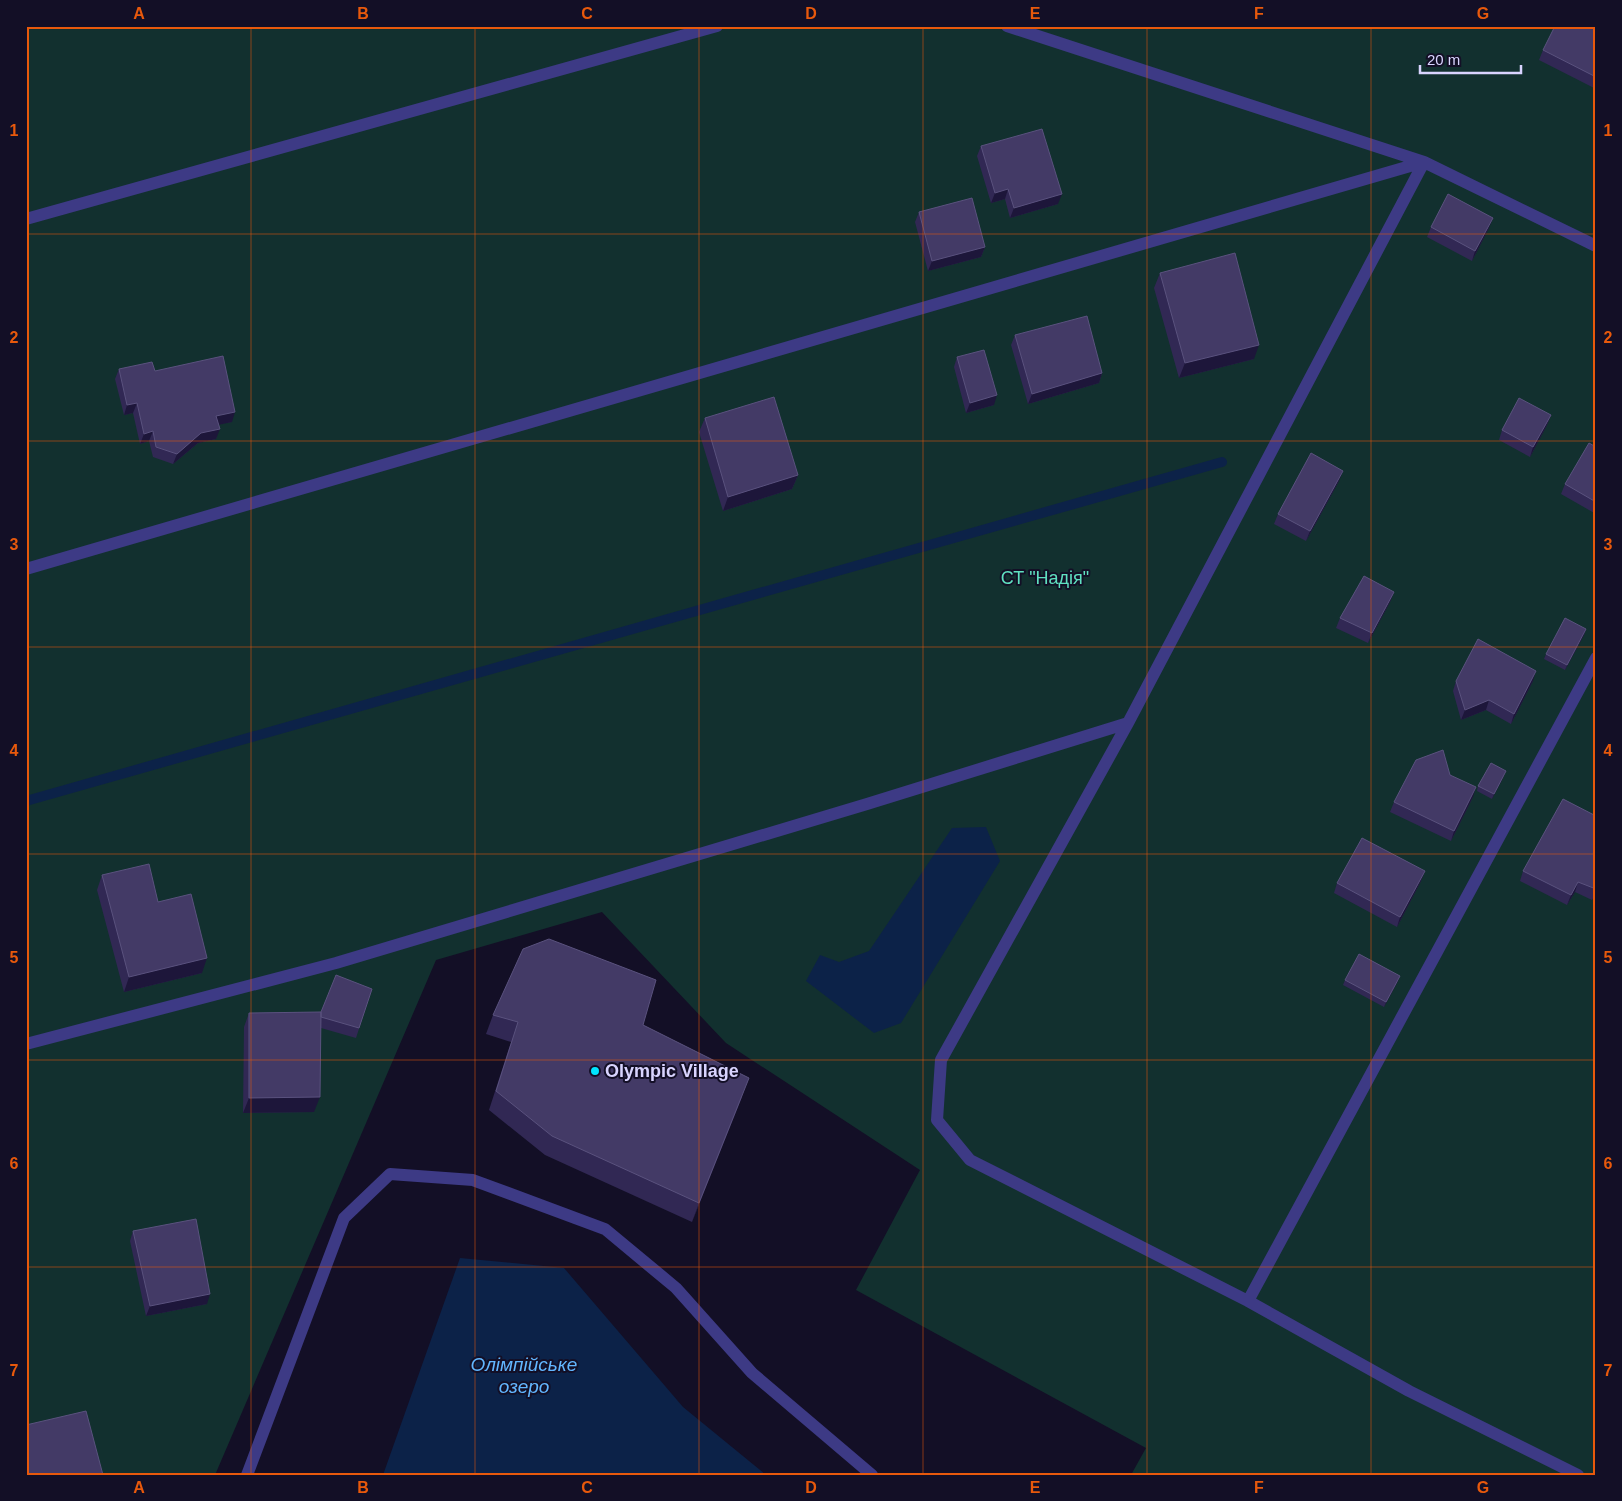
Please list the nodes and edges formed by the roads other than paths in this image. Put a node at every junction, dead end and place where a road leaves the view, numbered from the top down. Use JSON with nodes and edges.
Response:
{"nodes":[{"id":1,"x":717,"y":26,"type":"edge"},
{"id":2,"x":1007,"y":26,"type":"edge"},
{"id":3,"x":1424,"y":162,"type":"junction"},
{"id":4,"x":26,"y":218,"type":"edge"},
{"id":5,"x":1596,"y":246,"type":"edge"},
{"id":6,"x":26,"y":569,"type":"edge"},
{"id":7,"x":1596,"y":658,"type":"edge"},
{"id":8,"x":1128,"y":723,"type":"junction"},
{"id":9,"x":26,"y":1044,"type":"edge"},
{"id":10,"x":1248,"y":1301,"type":"junction"},
{"id":11,"x":247,"y":1475,"type":"edge"},
{"id":12,"x":872,"y":1475,"type":"edge"},
{"id":13,"x":1578,"y":1475,"type":"edge"}],
"edges":[{"from":1,"to":4,"type":"street"},
{"from":2,"to":3,"type":"street"},
{"from":3,"to":5,"type":"street"},
{"from":3,"to":6,"type":"street"},
{"from":3,"to":8,"type":"street"},
{"from":7,"to":10,"type":"street"},
{"from":8,"to":9,"type":"street"},
{"from":8,"to":10,"type":"street"},
{"from":10,"to":13,"type":"street"},
{"from":11,"to":12,"type":"street"}]}
